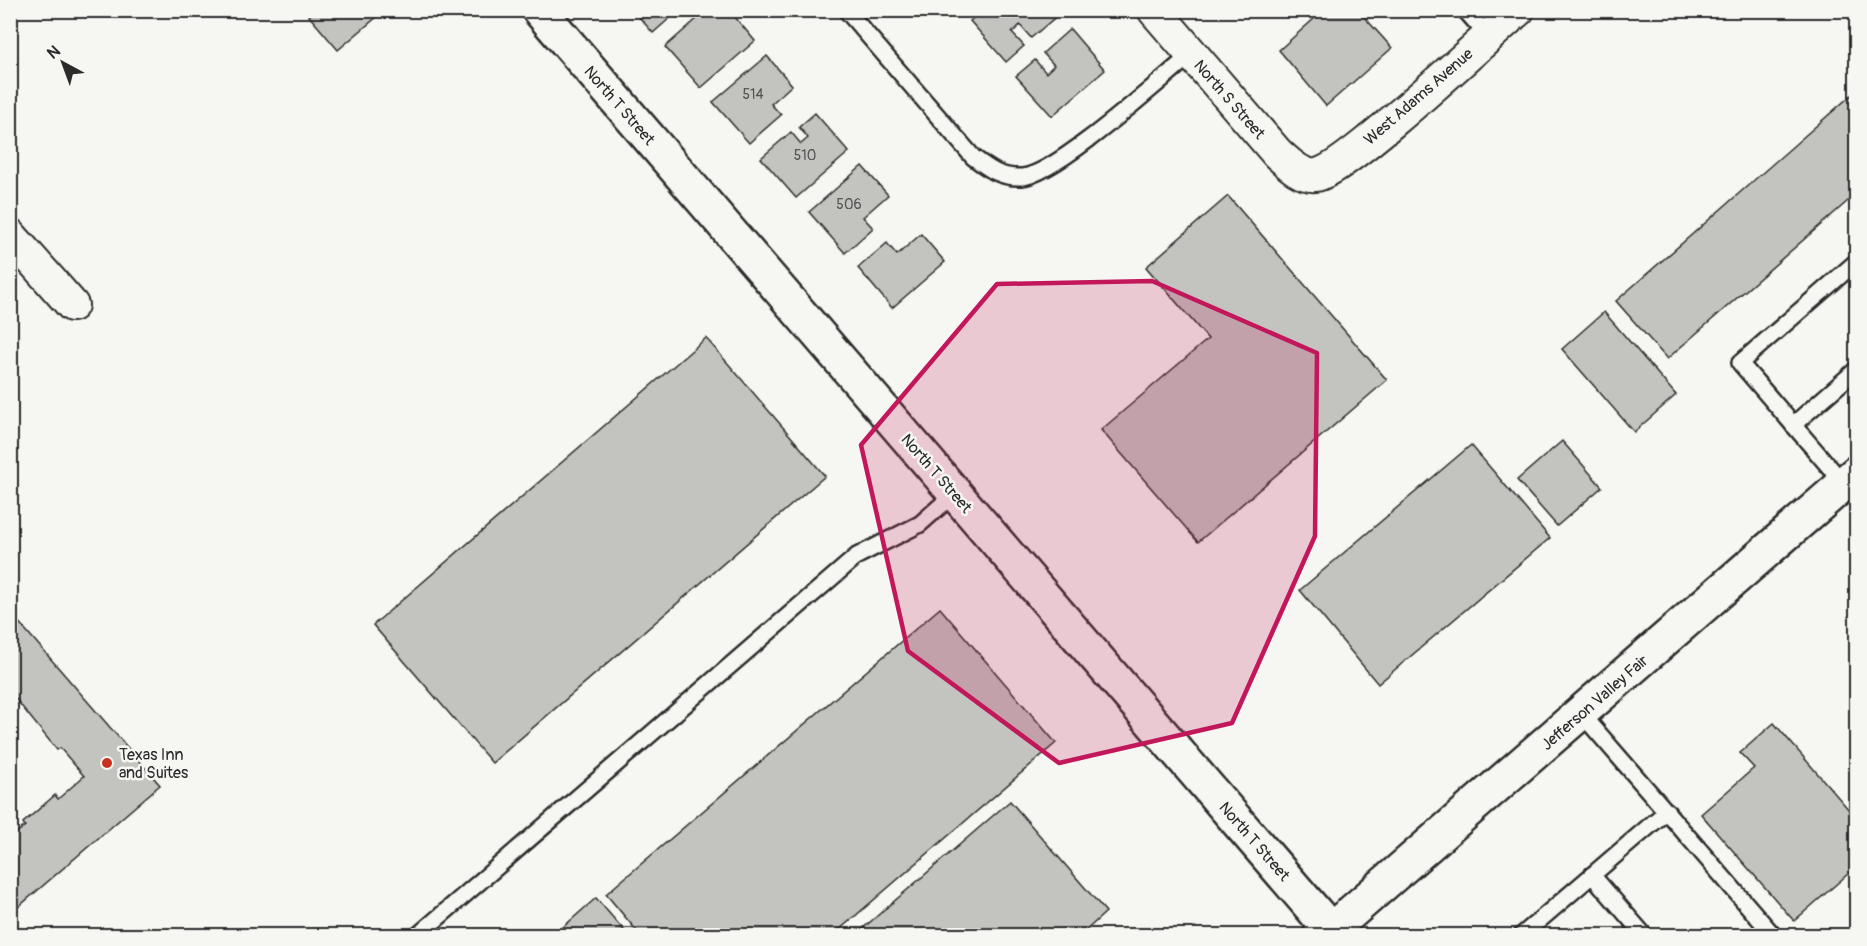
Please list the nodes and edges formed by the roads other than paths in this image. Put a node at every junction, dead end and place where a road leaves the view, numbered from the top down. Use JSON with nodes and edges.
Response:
{"nodes":[{"id":1,"x":539,"y":10,"type":"edge"},
{"id":2,"x":846,"y":10,"type":"edge"},
{"id":3,"x":1154,"y":10,"type":"edge"},
{"id":4,"x":1465,"y":10,"type":"edge"},
{"id":5,"x":1518,"y":10,"type":"edge"},
{"id":6,"x":1488,"y":36,"type":"junction"},
{"id":7,"x":1191,"y":54,"type":"junction"},
{"id":8,"x":1315,"y":175,"type":"joint"},
{"id":9,"x":10,"y":235,"type":"edge"},
{"id":10,"x":1857,"y":262,"type":"edge"},
{"id":11,"x":72,"y":305,"type":"dead end"},
{"id":12,"x":1857,"y":369,"type":"edge"},
{"id":13,"x":1793,"y":425,"type":"junction"},
{"id":14,"x":1850,"y":478,"type":"edge"},
{"id":15,"x":955,"y":493,"type":"junction"},
{"id":16,"x":1581,"y":713,"type":"junction"},
{"id":17,"x":1667,"y":811,"type":"junction"},
{"id":18,"x":1592,"y":875,"type":"junction"},
{"id":19,"x":1329,"y":934,"type":"edge"},
{"id":20,"x":417,"y":936,"type":"edge"},
{"id":21,"x":1521,"y":936,"type":"edge"},
{"id":22,"x":1645,"y":936,"type":"edge"},
{"id":23,"x":1774,"y":936,"type":"edge"}],
"edges":[{"from":1,"to":15,"type":"street","name":"North T Street"},
{"from":2,"to":7,"type":"lane"},
{"from":3,"to":7,"type":"street","name":"North S Street"},
{"from":4,"to":6,"type":"lane"},
{"from":5,"to":6,"type":"street","name":"West Adams Avenue"},
{"from":6,"to":8,"type":"street","name":"West Adams Avenue"},
{"from":7,"to":8,"type":"street","name":"North S Street"},
{"from":9,"to":11,"type":"street"},
{"from":10,"to":13,"type":"lane"},
{"from":12,"to":13,"type":"lane"},
{"from":13,"to":14,"type":"lane"},
{"from":14,"to":16,"type":"street","name":"Jefferson Valley Fair"},
{"from":15,"to":19,"type":"street","name":"North T Street"},
{"from":15,"to":20,"type":"lane"},
{"from":16,"to":17,"type":"lane"},
{"from":16,"to":19,"type":"street","name":"Jefferson Valley Fair"},
{"from":17,"to":18,"type":"lane"},
{"from":17,"to":23,"type":"lane"},
{"from":18,"to":21,"type":"lane"},
{"from":18,"to":22,"type":"lane"}]}
